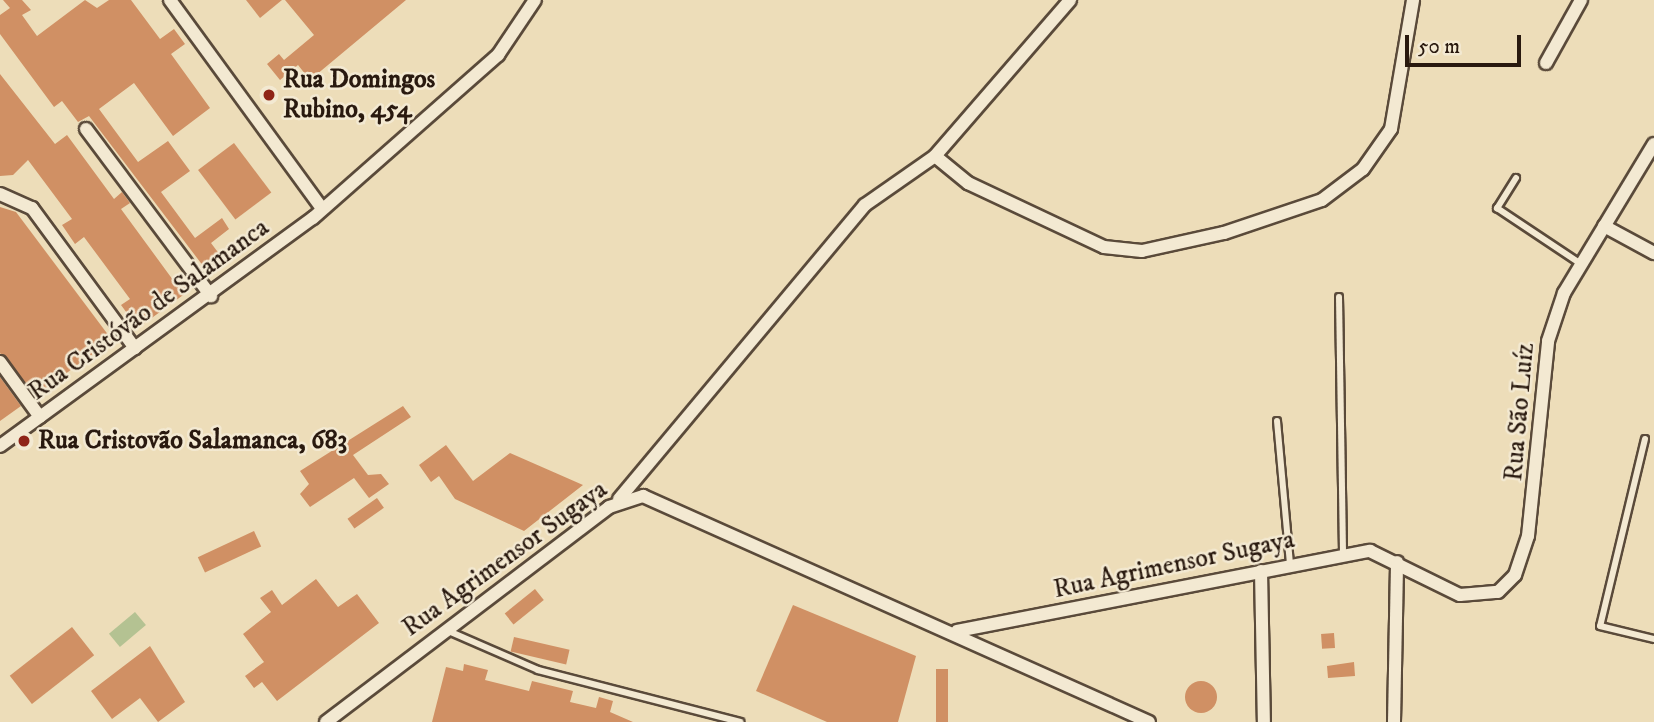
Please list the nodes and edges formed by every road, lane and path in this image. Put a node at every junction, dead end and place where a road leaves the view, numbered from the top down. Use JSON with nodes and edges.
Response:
{"nodes":[{"id":1,"x":170,"y":0,"type":"edge"},
{"id":2,"x":535,"y":0,"type":"edge"},
{"id":3,"x":1070,"y":0,"type":"edge"},
{"id":4,"x":1413,"y":0,"type":"edge"},
{"id":5,"x":1581,"y":0,"type":"edge"},
{"id":6,"x":1546,"y":63,"type":"dead end"},
{"id":7,"x":86,"y":130,"type":"dead end"},
{"id":8,"x":1654,"y":144,"type":"edge"},
{"id":9,"x":935,"y":156,"type":"junction"},
{"id":10,"x":1516,"y":178,"type":"dead end"},
{"id":11,"x":0,"y":194,"type":"edge"},
{"id":12,"x":321,"y":207,"type":"junction"},
{"id":13,"x":1604,"y":226,"type":"junction"},
{"id":14,"x":1654,"y":253,"type":"edge"},
{"id":15,"x":1581,"y":264,"type":"junction"},
{"id":16,"x":211,"y":296,"type":"junction"},
{"id":17,"x":1339,"y":297,"type":"dead end"},
{"id":18,"x":135,"y":348,"type":"junction"},
{"id":19,"x":0,"y":362,"type":"edge"},
{"id":20,"x":40,"y":417,"type":"junction"},
{"id":21,"x":1277,"y":421,"type":"dead end"},
{"id":22,"x":1645,"y":439,"type":"dead end"},
{"id":23,"x":0,"y":446,"type":"edge"},
{"id":24,"x":618,"y":501,"type":"junction"},
{"id":25,"x":1343,"y":554,"type":"junction"},
{"id":26,"x":1397,"y":562,"type":"junction"},
{"id":27,"x":1290,"y":564,"type":"junction"},
{"id":28,"x":1261,"y":571,"type":"junction"},
{"id":29,"x":445,"y":629,"type":"junction"},
{"id":30,"x":957,"y":631,"type":"junction"},
{"id":31,"x":1654,"y":639,"type":"edge"},
{"id":32,"x":326,"y":722,"type":"edge"},
{"id":33,"x":740,"y":722,"type":"edge"},
{"id":34,"x":1149,"y":722,"type":"edge"},
{"id":35,"x":1264,"y":722,"type":"edge"},
{"id":36,"x":1394,"y":722,"type":"edge"}],
"edges":[{"from":1,"to":12,"type":"street"},
{"from":2,"to":12,"type":"street","name":"Rua Cristóvão de Salamanca"},
{"from":3,"to":9,"type":"street"},
{"from":4,"to":9,"type":"street"},
{"from":5,"to":6,"type":"street"},
{"from":7,"to":16,"type":"street"},
{"from":8,"to":13,"type":"street","name":"Rua São Luíz"},
{"from":9,"to":24,"type":"street"},
{"from":10,"to":15,"type":"lane"},
{"from":11,"to":18,"type":"street"},
{"from":12,"to":16,"type":"street","name":"Rua Cristóvão de Salamanca"},
{"from":13,"to":14,"type":"street"},
{"from":13,"to":15,"type":"street","name":"Rua São Luíz"},
{"from":15,"to":26,"type":"street","name":"Rua São Luíz"},
{"from":16,"to":18,"type":"street","name":"Rua Cristóvão de Salamanca"},
{"from":17,"to":25,"type":"lane"},
{"from":18,"to":20,"type":"street","name":"Rua Cristóvão de Salamanca"},
{"from":19,"to":20,"type":"street"},
{"from":20,"to":23,"type":"street","name":"Rua Cristóvão de Salamanca"},
{"from":21,"to":27,"type":"lane"},
{"from":22,"to":31,"type":"lane"},
{"from":24,"to":29,"type":"street","name":"Rua Agrimensor Sugaya"},
{"from":24,"to":30,"type":"street","name":"Rua Agrimensor Sugaya"},
{"from":25,"to":26,"type":"street","name":"Rua Agrimensor Sugaya"},
{"from":25,"to":27,"type":"street","name":"Rua Agrimensor Sugaya"},
{"from":26,"to":36,"type":"street"},
{"from":27,"to":28,"type":"street","name":"Rua Agrimensor Sugaya"},
{"from":28,"to":30,"type":"street","name":"Rua Agrimensor Sugaya"},
{"from":28,"to":35,"type":"street"},
{"from":29,"to":32,"type":"street","name":"Rua Agrimensor Sugaya"},
{"from":29,"to":33,"type":"lane"},
{"from":30,"to":34,"type":"street","name":"Rua Agrimensor Sugaya"}]}
